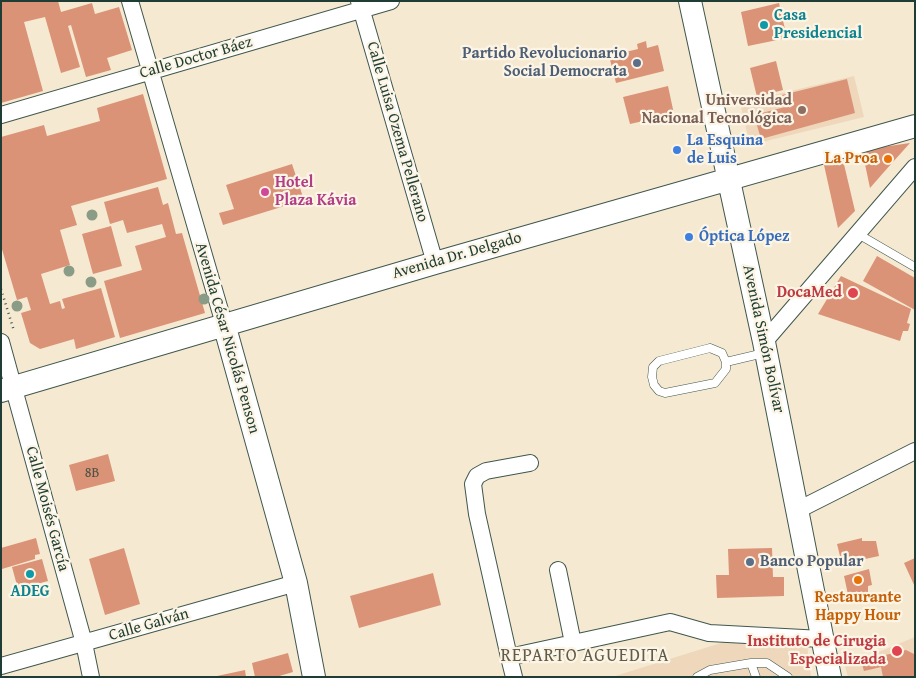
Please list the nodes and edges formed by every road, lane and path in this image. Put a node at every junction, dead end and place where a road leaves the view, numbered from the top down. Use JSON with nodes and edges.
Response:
{"nodes":[{"id":1,"x":130,"y":1,"type":"edge"},
{"id":2,"x":391,"y":1,"type":"edge"},
{"id":3,"x":690,"y":1,"type":"edge"},
{"id":4,"x":360,"y":6,"type":"edge"},
{"id":5,"x":149,"y":72,"type":"junction"},
{"id":6,"x":1,"y":114,"type":"edge"},
{"id":7,"x":915,"y":126,"type":"edge"},
{"id":8,"x":915,"y":167,"type":"edge"},
{"id":9,"x":728,"y":180,"type":"junction"},
{"id":10,"x":858,"y":234,"type":"junction"},
{"id":11,"x":434,"y":263,"type":"junction"},
{"id":12,"x":915,"y":267,"type":"edge"},
{"id":13,"x":224,"y":324,"type":"junction"},
{"id":14,"x":1,"y":342,"type":"edge"},
{"id":15,"x":765,"y":348,"type":"junction"},
{"id":16,"x":726,"y":362,"type":"junction"},
{"id":17,"x":8,"y":389,"type":"edge"},
{"id":18,"x":915,"y":451,"type":"edge"},
{"id":19,"x":530,"y":463,"type":"dead end"},
{"id":20,"x":798,"y":510,"type":"junction"},
{"id":21,"x":558,"y":570,"type":"dead end"},
{"id":22,"x":296,"y":583,"type":"junction"},
{"id":23,"x":822,"y":639,"type":"junction"},
{"id":24,"x":84,"y":643,"type":"junction"},
{"id":25,"x":574,"y":643,"type":"junction"},
{"id":26,"x":509,"y":656,"type":"junction"},
{"id":27,"x":751,"y":663,"type":"junction"},
{"id":28,"x":1,"y":666,"type":"edge"},
{"id":29,"x":90,"y":677,"type":"edge"},
{"id":30,"x":314,"y":677,"type":"edge"},
{"id":31,"x":514,"y":677,"type":"edge"},
{"id":32,"x":698,"y":677,"type":"edge"},
{"id":33,"x":756,"y":677,"type":"edge"},
{"id":34,"x":788,"y":677,"type":"edge"},
{"id":35,"x":830,"y":677,"type":"edge"}],
"edges":[{"from":1,"to":5,"type":"street","name":"Avenida César Nicolás Penson"},
{"from":2,"to":4,"type":"street","name":"Calle Doctor Báez"},
{"from":3,"to":9,"type":"main road","name":"Avenida Simón Bolívar"},
{"from":4,"to":5,"type":"street","name":"Calle Doctor Báez"},
{"from":4,"to":11,"type":"street","name":"Calle Luisa Ozema Pellerano"},
{"from":5,"to":6,"type":"street","name":"Calle Doctor Báez"},
{"from":5,"to":13,"type":"street","name":"Avenida César Nicolás Penson"},
{"from":7,"to":9,"type":"main road","name":"Avenida Dr. Delgado"},
{"from":8,"to":10,"type":"street"},
{"from":9,"to":11,"type":"main road","name":"Avenida Dr. Delgado"},
{"from":9,"to":15,"type":"main road","name":"Avenida Simón Bolívar"},
{"from":10,"to":12,"type":"lane"},
{"from":10,"to":15,"type":"street"},
{"from":11,"to":13,"type":"main road","name":"Avenida Dr. Delgado"},
{"from":13,"to":17,"type":"main road","name":"Avenida Dr. Delgado"},
{"from":13,"to":22,"type":"main road","name":"Avenida César Nicolás Penson"},
{"from":14,"to":17,"type":"street","name":"Calle Moisés García"},
{"from":15,"to":16,"type":"lane"},
{"from":15,"to":20,"type":"main road","name":"Avenida Simón Bolívar"},
{"from":16,"to":16,"type":"lane"},
{"from":17,"to":24,"type":"street","name":"Calle Moisés García"},
{"from":18,"to":20,"type":"street"},
{"from":19,"to":26,"type":"street"},
{"from":20,"to":23,"type":"main road","name":"Avenida Simón Bolívar"},
{"from":21,"to":25,"type":"street"},
{"from":22,"to":24,"type":"street","name":"Calle Galván"},
{"from":22,"to":30,"type":"main road","name":"Avenida César Nicolás Penson"},
{"from":23,"to":25,"type":"street"},
{"from":23,"to":35,"type":"main road","name":"Avenida Simón Bolívar"},
{"from":24,"to":28,"type":"street","name":"Calle Galván"},
{"from":24,"to":29,"type":"street","name":"Calle Moisés García"},
{"from":25,"to":26,"type":"street"},
{"from":26,"to":31,"type":"street"},
{"from":27,"to":32,"type":"lane"},
{"from":27,"to":33,"type":"lane"},
{"from":27,"to":34,"type":"lane"}]}
